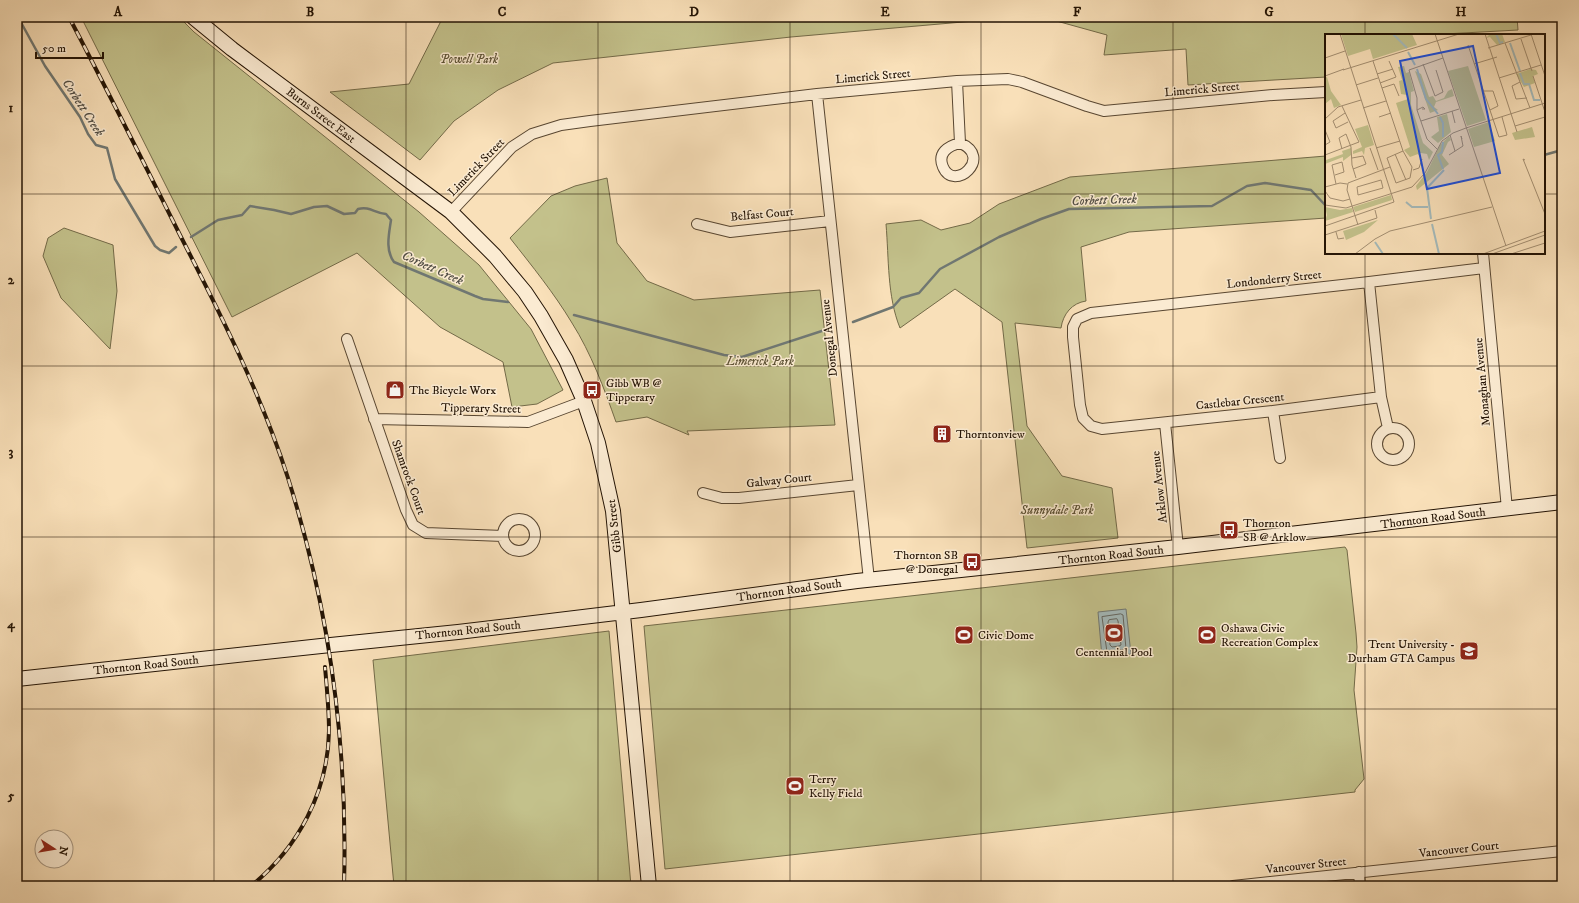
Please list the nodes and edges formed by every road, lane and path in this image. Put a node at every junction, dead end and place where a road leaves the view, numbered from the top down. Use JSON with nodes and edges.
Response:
{"nodes":[{"id":1,"x":193,"y":17,"type":"edge"},
{"id":2,"x":957,"y":81,"type":"junction"},
{"id":3,"x":1325,"y":92,"type":"edge"},
{"id":4,"x":817,"y":94,"type":"junction"},
{"id":5,"x":960,"y":143,"type":"dead end"},
{"id":6,"x":451,"y":212,"type":"junction"},
{"id":7,"x":830,"y":221,"type":"junction"},
{"id":8,"x":697,"y":224,"type":"dead end"},
{"id":9,"x":1482,"y":254,"type":"edge"},
{"id":10,"x":1484,"y":268,"type":"junction"},
{"id":11,"x":1369,"y":282,"type":"junction"},
{"id":12,"x":1073,"y":327,"type":"joint"},
{"id":13,"x":347,"y":339,"type":"dead end"},
{"id":14,"x":1381,"y":397,"type":"junction"},
{"id":15,"x":584,"y":401,"type":"junction"},
{"id":16,"x":1273,"y":411,"type":"junction"},
{"id":17,"x":374,"y":419,"type":"junction"},
{"id":18,"x":1165,"y":423,"type":"junction"},
{"id":19,"x":1388,"y":428,"type":"dead end"},
{"id":20,"x":1280,"y":458,"type":"dead end"},
{"id":21,"x":858,"y":485,"type":"junction"},
{"id":22,"x":703,"y":493,"type":"dead end"},
{"id":23,"x":1562,"y":502,"type":"edge"},
{"id":24,"x":1507,"y":509,"type":"junction"},
{"id":25,"x":503,"y":536,"type":"dead end"},
{"id":26,"x":1178,"y":548,"type":"junction"},
{"id":27,"x":869,"y":580,"type":"junction"},
{"id":28,"x":623,"y":612,"type":"junction"},
{"id":29,"x":17,"y":679,"type":"edge"},
{"id":30,"x":1562,"y":851,"type":"edge"},
{"id":31,"x":1359,"y":872,"type":"junction"},
{"id":32,"x":649,"y":886,"type":"edge"},
{"id":33,"x":1233,"y":886,"type":"edge"},
{"id":34,"x":1360,"y":886,"type":"edge"}],
"edges":[{"from":1,"to":6,"type":"main road","name":"Burns Street East"},
{"from":2,"to":3,"type":"street","name":"Limerick Street"},
{"from":2,"to":4,"type":"street","name":"Limerick Street"},
{"from":2,"to":5,"type":"street"},
{"from":4,"to":6,"type":"street","name":"Limerick Street"},
{"from":4,"to":7,"type":"street","name":"Donegal Avenue"},
{"from":6,"to":15,"type":"main road","name":"Gibb Street"},
{"from":7,"to":8,"type":"street","name":"Belfast Court"},
{"from":7,"to":21,"type":"street","name":"Donegal Avenue"},
{"from":9,"to":10,"type":"street","name":"Monaghan Avenue"},
{"from":10,"to":11,"type":"street","name":"Londonderry Street"},
{"from":10,"to":24,"type":"street","name":"Monaghan Avenue"},
{"from":11,"to":12,"type":"street","name":"Londonderry Street"},
{"from":11,"to":14,"type":"street"},
{"from":12,"to":18,"type":"street","name":"Castlebar Crescent"},
{"from":13,"to":17,"type":"street","name":"Shamrock Court"},
{"from":14,"to":16,"type":"street","name":"Castlebar Crescent"},
{"from":14,"to":19,"type":"street"},
{"from":15,"to":17,"type":"street","name":"Tipperary Street"},
{"from":15,"to":28,"type":"main road","name":"Gibb Street"},
{"from":16,"to":18,"type":"street","name":"Castlebar Crescent"},
{"from":16,"to":20,"type":"street"},
{"from":17,"to":25,"type":"street","name":"Shamrock Court"},
{"from":18,"to":26,"type":"street","name":"Arklow Avenue"},
{"from":21,"to":22,"type":"street","name":"Galway Court"},
{"from":21,"to":27,"type":"street","name":"Donegal Avenue"},
{"from":23,"to":24,"type":"main road","name":"Thornton Road South"},
{"from":24,"to":26,"type":"main road","name":"Thornton Road South"},
{"from":26,"to":27,"type":"main road","name":"Thornton Road South"},
{"from":27,"to":28,"type":"main road","name":"Thornton Road South"},
{"from":28,"to":29,"type":"main road","name":"Thornton Road South"},
{"from":28,"to":32,"type":"main road","name":"Gibb Street"},
{"from":30,"to":31,"type":"street","name":"Vancouver Court"},
{"from":31,"to":33,"type":"street","name":"Vancouver Street"},
{"from":31,"to":34,"type":"street"}]}
